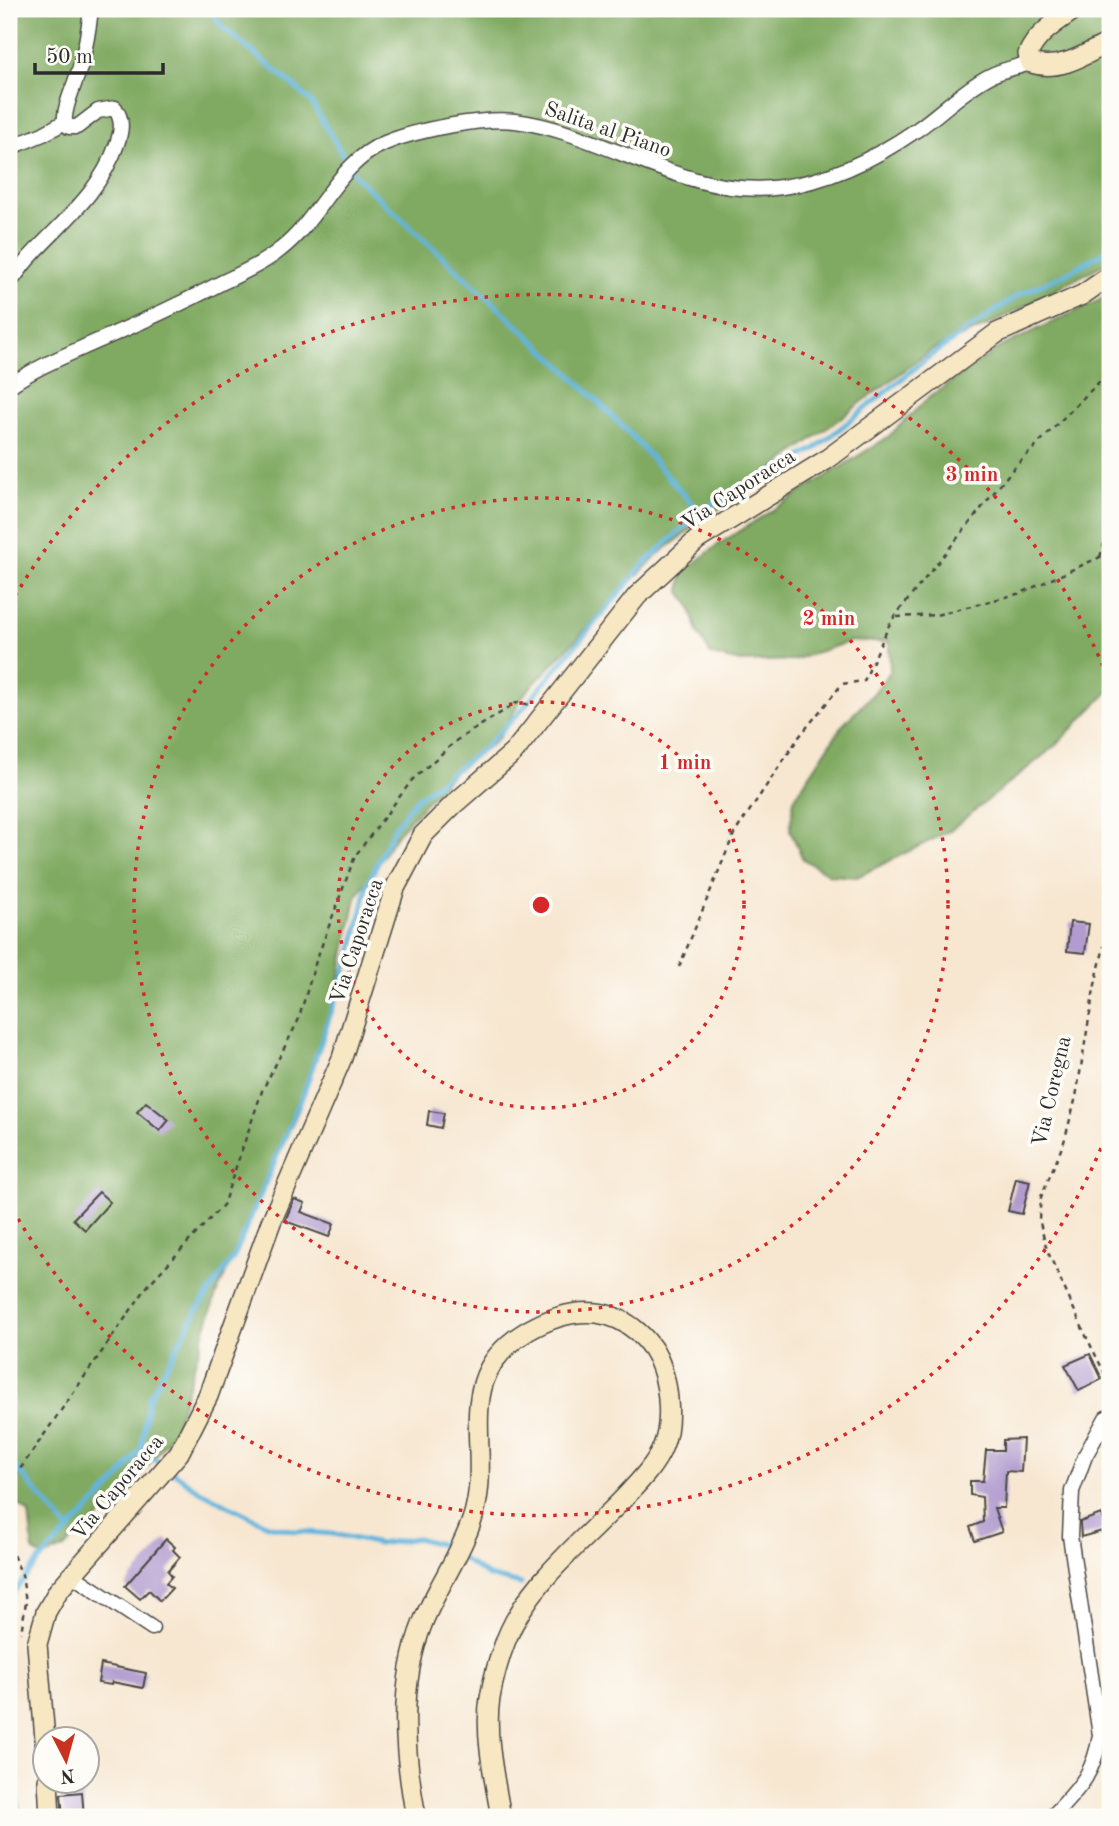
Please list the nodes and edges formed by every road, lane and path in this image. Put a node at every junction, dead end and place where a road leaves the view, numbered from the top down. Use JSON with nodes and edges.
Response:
{"nodes":[{"id":1,"x":91,"y":9,"type":"edge"},
{"id":2,"x":1075,"y":9,"type":"edge"},
{"id":3,"x":1110,"y":42,"type":"edge"},
{"id":4,"x":1031,"y":63,"type":"junction"},
{"id":5,"x":65,"y":122,"type":"junction"},
{"id":6,"x":9,"y":148,"type":"edge"},
{"id":7,"x":1110,"y":276,"type":"edge"},
{"id":8,"x":9,"y":283,"type":"edge"},
{"id":9,"x":1110,"y":375,"type":"edge"},
{"id":10,"x":9,"y":386,"type":"edge"},
{"id":11,"x":1110,"y":524,"type":"edge"},
{"id":12,"x":1110,"y":555,"type":"edge"},
{"id":13,"x":1100,"y":558,"type":"junction"},
{"id":14,"x":895,"y":617,"type":"junction"},
{"id":15,"x":547,"y":709,"type":"junction"},
{"id":16,"x":1110,"y":921,"type":"edge"},
{"id":17,"x":679,"y":967,"type":"dead end"},
{"id":18,"x":1106,"y":1418,"type":"joint"},
{"id":19,"x":9,"y":1485,"type":"edge"},
{"id":20,"x":72,"y":1575,"type":"junction"},
{"id":21,"x":152,"y":1628,"type":"dead end"},
{"id":22,"x":44,"y":1724,"type":"edge"},
{"id":23,"x":49,"y":1794,"type":"edge"},
{"id":24,"x":50,"y":1817,"type":"edge"},
{"id":25,"x":416,"y":1817,"type":"edge"},
{"id":26,"x":501,"y":1817,"type":"edge"},
{"id":27,"x":1052,"y":1817,"type":"edge"}],
"edges":[{"from":1,"to":5,"type":"street"},
{"from":2,"to":4,"type":"street"},
{"from":3,"to":4,"type":"street"},
{"from":4,"to":10,"type":"street","name":"Salita al Piano"},
{"from":5,"to":6,"type":"street"},
{"from":5,"to":8,"type":"street"},
{"from":7,"to":15,"type":"street","name":"Via Caporacca"},
{"from":9,"to":14,"type":"path"},
{"from":11,"to":13,"type":"path"},
{"from":12,"to":13,"type":"path"},
{"from":13,"to":14,"type":"path"},
{"from":14,"to":17,"type":"path"},
{"from":15,"to":19,"type":"path"},
{"from":15,"to":20,"type":"street","name":"Via Caporacca"},
{"from":16,"to":18,"type":"path","name":"Via Coregna"},
{"from":18,"to":27,"type":"street"},
{"from":20,"to":21,"type":"street"},
{"from":20,"to":22,"type":"street","name":"Via Caporacca"},
{"from":23,"to":24,"type":"street"},
{"from":25,"to":26,"type":"street"}]}
